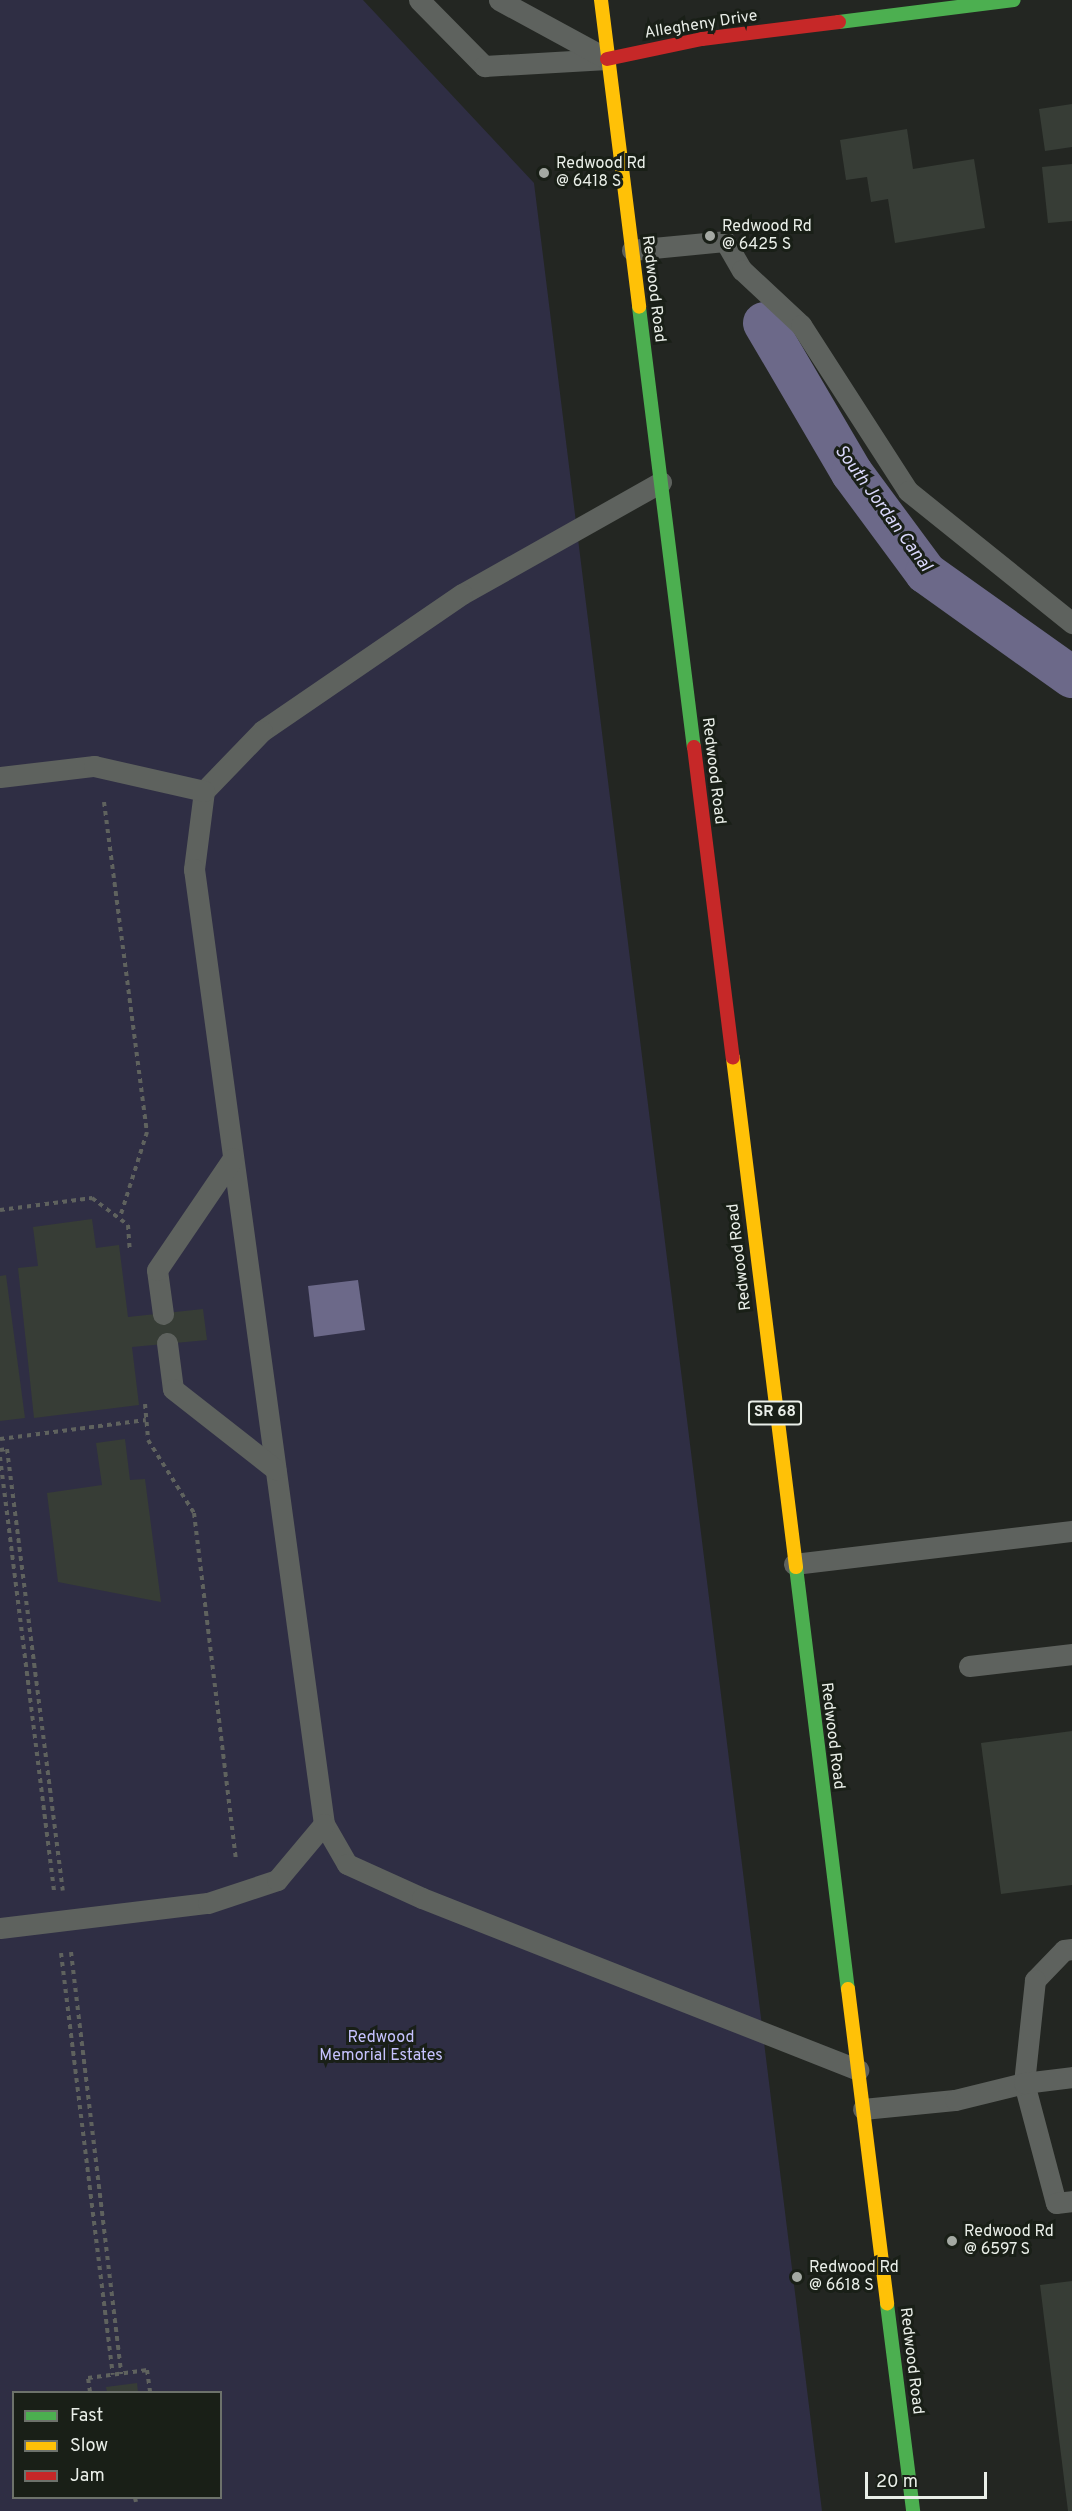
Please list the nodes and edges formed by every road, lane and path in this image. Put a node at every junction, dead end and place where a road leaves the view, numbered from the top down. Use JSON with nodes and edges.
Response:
{"nodes":[{"id":1,"x":418,"y":0,"type":"edge"},
{"id":2,"x":499,"y":0,"type":"edge"},
{"id":3,"x":601,"y":0,"type":"edge"},
{"id":4,"x":1014,"y":0,"type":"edge"},
{"id":5,"x":607,"y":59,"type":"junction"},
{"id":6,"x":632,"y":250,"type":"junction"},
{"id":7,"x":661,"y":482,"type":"junction"},
{"id":8,"x":1072,"y":623,"type":"edge"},
{"id":9,"x":99,"y":767,"type":"junction"},
{"id":10,"x":0,"y":777,"type":"edge"},
{"id":11,"x":204,"y":791,"type":"junction"},
{"id":12,"x":233,"y":1158,"type":"junction"},
{"id":13,"x":0,"y":1210,"type":"edge"},
{"id":14,"x":120,"y":1217,"type":"junction"},
{"id":15,"x":131,"y":1259,"type":"dead end"},
{"id":16,"x":163,"y":1314,"type":"dead end"},
{"id":17,"x":167,"y":1343,"type":"dead end"},
{"id":18,"x":144,"y":1399,"type":"dead end"},
{"id":19,"x":146,"y":1420,"type":"junction"},
{"id":20,"x":0,"y":1439,"type":"edge"},
{"id":21,"x":275,"y":1469,"type":"junction"},
{"id":22,"x":1072,"y":1531,"type":"edge"},
{"id":23,"x":794,"y":1564,"type":"junction"},
{"id":24,"x":1072,"y":1654,"type":"edge"},
{"id":25,"x":969,"y":1666,"type":"dead end"},
{"id":26,"x":324,"y":1824,"type":"junction"},
{"id":27,"x":239,"y":1892,"type":"junction"},
{"id":28,"x":0,"y":1928,"type":"edge"},
{"id":29,"x":1072,"y":1949,"type":"edge"},
{"id":30,"x":858,"y":2070,"type":"junction"},
{"id":31,"x":1072,"y":2077,"type":"edge"},
{"id":32,"x":1024,"y":2083,"type":"junction"},
{"id":33,"x":863,"y":2109,"type":"junction"},
{"id":34,"x":1072,"y":2201,"type":"edge"},
{"id":35,"x":90,"y":2391,"type":"edge"},
{"id":36,"x":150,"y":2391,"type":"edge"},
{"id":37,"x":913,"y":2511,"type":"edge"}],
"edges":[{"from":1,"to":5,"type":"lane"},
{"from":2,"to":5,"type":"lane"},
{"from":3,"to":5,"type":"main road","name":"Redwood Road","number":"SR 68"},
{"from":4,"to":5,"type":"main road","name":"Allegheny Drive"},
{"from":5,"to":6,"type":"main road","name":"Redwood Road","number":"SR 68"},
{"from":6,"to":7,"type":"main road","name":"Redwood Road","number":"SR 68"},
{"from":6,"to":8,"type":"lane"},
{"from":7,"to":11,"type":"lane"},
{"from":7,"to":23,"type":"main road","name":"Redwood Road","number":"SR 68"},
{"from":9,"to":10,"type":"lane"},
{"from":9,"to":11,"type":"lane"},
{"from":9,"to":14,"type":"path"},
{"from":11,"to":12,"type":"lane"},
{"from":12,"to":16,"type":"lane"},
{"from":12,"to":21,"type":"lane"},
{"from":13,"to":14,"type":"path"},
{"from":14,"to":15,"type":"path"},
{"from":17,"to":21,"type":"lane"},
{"from":18,"to":19,"type":"path"},
{"from":19,"to":20,"type":"path"},
{"from":19,"to":27,"type":"path"},
{"from":21,"to":26,"type":"lane"},
{"from":22,"to":23,"type":"lane"},
{"from":23,"to":30,"type":"main road","name":"Redwood Road","number":"SR 68"},
{"from":24,"to":25,"type":"lane"},
{"from":26,"to":27,"type":"lane"},
{"from":26,"to":30,"type":"lane"},
{"from":27,"to":28,"type":"lane"},
{"from":29,"to":32,"type":"lane"},
{"from":30,"to":33,"type":"main road","name":"Redwood Road","number":"SR 68"},
{"from":31,"to":32,"type":"lane"},
{"from":32,"to":33,"type":"lane"},
{"from":32,"to":34,"type":"lane"},
{"from":33,"to":37,"type":"main road","name":"Redwood Road","number":"SR 68"},
{"from":35,"to":36,"type":"path"}]}
